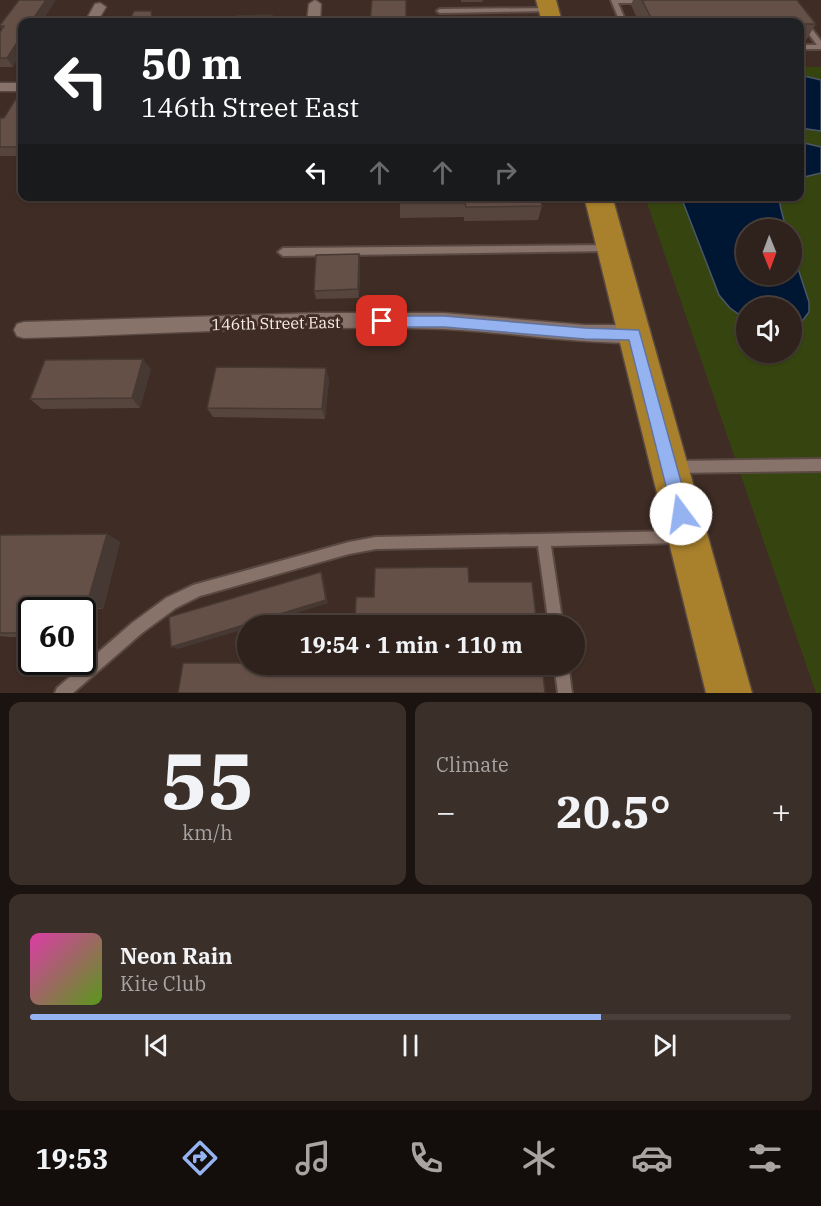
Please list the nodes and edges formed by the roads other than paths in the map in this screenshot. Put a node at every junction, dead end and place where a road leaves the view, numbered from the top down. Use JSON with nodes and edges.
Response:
{"nodes":[{"id":1,"x":614,"y":0,"type":"edge"},
{"id":2,"x":659,"y":0,"type":"edge"},
{"id":3,"x":787,"y":0,"type":"edge"},
{"id":4,"x":315,"y":4,"type":"dead end"},
{"id":5,"x":100,"y":7,"type":"dead end"},
{"id":6,"x":440,"y":11,"type":"dead end"},
{"id":7,"x":549,"y":11,"type":"edge"},
{"id":8,"x":93,"y":18,"type":"edge"},
{"id":9,"x":313,"y":18,"type":"edge"},
{"id":10,"x":621,"y":18,"type":"edge"},
{"id":11,"x":800,"y":18,"type":"edge"},
{"id":12,"x":804,"y":23,"type":"edge"},
{"id":13,"x":821,"y":46,"type":"edge"},
{"id":14,"x":804,"y":47,"type":"edge"},
{"id":15,"x":0,"y":87,"type":"edge"},
{"id":16,"x":18,"y":87,"type":"edge"},
{"id":17,"x":599,"y":201,"type":"edge"},
{"id":18,"x":611,"y":248,"type":"junction"},
{"id":19,"x":283,"y":252,"type":"dead end"},
{"id":20,"x":24,"y":330,"type":"dead end"},
{"id":21,"x":634,"y":334,"type":"junction"},
{"id":22,"x":821,"y":465,"type":"edge"},
{"id":23,"x":670,"y":467,"type":"junction"},
{"id":24,"x":687,"y":537,"type":"junction"},
{"id":25,"x":544,"y":540,"type":"junction"},
{"id":26,"x":554,"y":615,"type":"edge"},
{"id":27,"x":563,"y":675,"type":"edge"},
{"id":28,"x":62,"y":693,"type":"edge"},
{"id":29,"x":565,"y":693,"type":"edge"},
{"id":30,"x":729,"y":693,"type":"edge"}],
"edges":[{"from":1,"to":2,"type":"lane"},
{"from":1,"to":10,"type":"lane"},
{"from":3,"to":11,"type":"lane"},
{"from":4,"to":9,"type":"street"},
{"from":5,"to":8,"type":"street"},
{"from":6,"to":7,"type":"lane"},
{"from":12,"to":13,"type":"lane"},
{"from":13,"to":14,"type":"lane"},
{"from":15,"to":16,"type":"street"},
{"from":17,"to":18,"type":"main road"},
{"from":18,"to":19,"type":"lane"},
{"from":18,"to":21,"type":"main road"},
{"from":20,"to":21,"type":"street","name":"146th Street East"},
{"from":21,"to":23,"type":"main road"},
{"from":22,"to":23,"type":"lane"},
{"from":23,"to":24,"type":"main road"},
{"from":24,"to":25,"type":"lane"},
{"from":24,"to":30,"type":"main road"},
{"from":25,"to":26,"type":"lane"},
{"from":25,"to":28,"type":"lane"},
{"from":27,"to":29,"type":"lane"}]}
